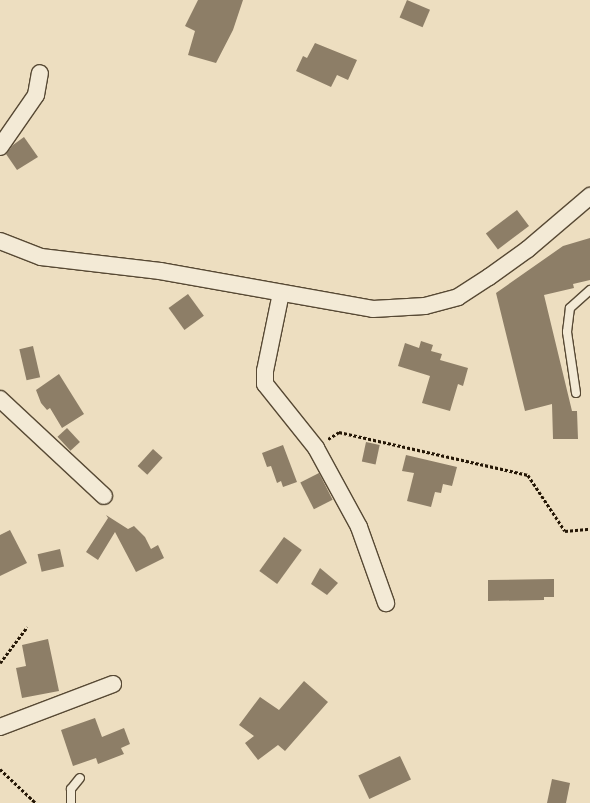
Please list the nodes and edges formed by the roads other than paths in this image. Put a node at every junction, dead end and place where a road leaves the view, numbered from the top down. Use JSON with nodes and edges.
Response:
{"nodes":[{"id":1,"x":40,"y":74,"type":"dead end"},
{"id":2,"x":0,"y":147,"type":"edge"},
{"id":3,"x":590,"y":196,"type":"edge"},
{"id":4,"x":0,"y":241,"type":"edge"},
{"id":5,"x":590,"y":290,"type":"edge"},
{"id":6,"x":281,"y":293,"type":"junction"},
{"id":7,"x":576,"y":393,"type":"dead end"},
{"id":8,"x":0,"y":398,"type":"edge"},
{"id":9,"x":104,"y":496,"type":"dead end"},
{"id":10,"x":386,"y":603,"type":"dead end"},
{"id":11,"x":113,"y":684,"type":"dead end"},
{"id":12,"x":0,"y":727,"type":"edge"},
{"id":13,"x":80,"y":778,"type":"dead end"},
{"id":14,"x":71,"y":803,"type":"edge"}],
"edges":[{"from":1,"to":2,"type":"street"},
{"from":3,"to":6,"type":"street"},
{"from":4,"to":6,"type":"street"},
{"from":5,"to":7,"type":"lane"},
{"from":6,"to":10,"type":"street"},
{"from":8,"to":9,"type":"street"},
{"from":11,"to":12,"type":"street"},
{"from":13,"to":14,"type":"lane"}]}
